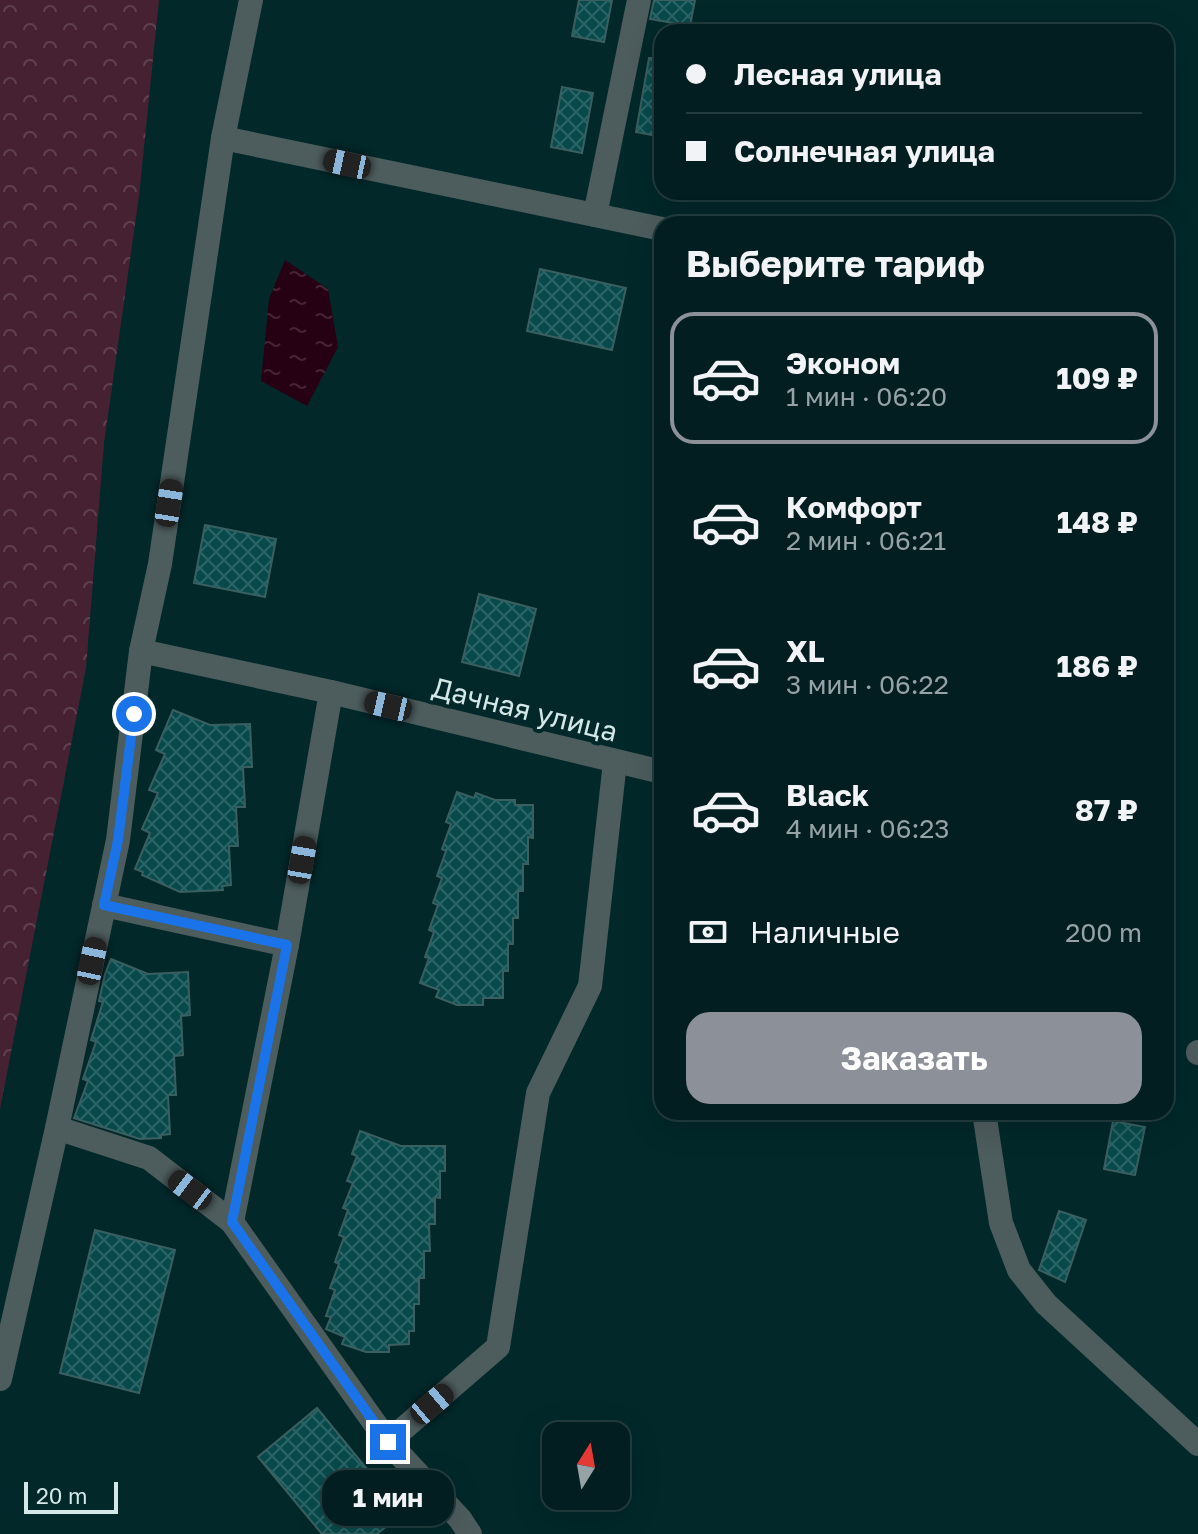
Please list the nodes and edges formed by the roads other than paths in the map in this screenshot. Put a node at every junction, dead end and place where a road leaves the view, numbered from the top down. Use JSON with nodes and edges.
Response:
{"nodes":[{"id":1,"x":251,"y":0,"type":"edge"},
{"id":2,"x":639,"y":0,"type":"edge"},
{"id":3,"x":223,"y":138,"type":"junction"},
{"id":4,"x":595,"y":215,"type":"junction"},
{"id":5,"x":654,"y":227,"type":"edge"},
{"id":6,"x":141,"y":651,"type":"junction"},
{"id":7,"x":331,"y":692,"type":"junction"},
{"id":8,"x":615,"y":762,"type":"junction"},
{"id":9,"x":654,"y":770,"type":"edge"},
{"id":10,"x":104,"y":905,"type":"junction"},
{"id":11,"x":287,"y":945,"type":"junction"},
{"id":12,"x":985,"y":1120,"type":"edge"},
{"id":13,"x":57,"y":1128,"type":"junction"},
{"id":14,"x":232,"y":1222,"type":"junction"},
{"id":15,"x":0,"y":1379,"type":"edge"},
{"id":16,"x":388,"y":1442,"type":"junction"},
{"id":17,"x":1198,"y":1444,"type":"edge"},
{"id":18,"x":470,"y":1534,"type":"edge"}],
"edges":[{"from":1,"to":3,"type":"street"},
{"from":2,"to":4,"type":"street"},
{"from":3,"to":4,"type":"street"},
{"from":3,"to":6,"type":"street"},
{"from":4,"to":5,"type":"street"},
{"from":6,"to":7,"type":"street","name":"Дачная улица"},
{"from":6,"to":10,"type":"street"},
{"from":7,"to":8,"type":"street","name":"Дачная улица"},
{"from":7,"to":11,"type":"street"},
{"from":8,"to":9,"type":"street","name":"Дачная улица"},
{"from":8,"to":16,"type":"street"},
{"from":10,"to":11,"type":"street"},
{"from":10,"to":13,"type":"street"},
{"from":11,"to":14,"type":"street"},
{"from":12,"to":17,"type":"street"},
{"from":13,"to":14,"type":"street"},
{"from":13,"to":15,"type":"street"},
{"from":14,"to":16,"type":"street"},
{"from":16,"to":18,"type":"street"}]}
